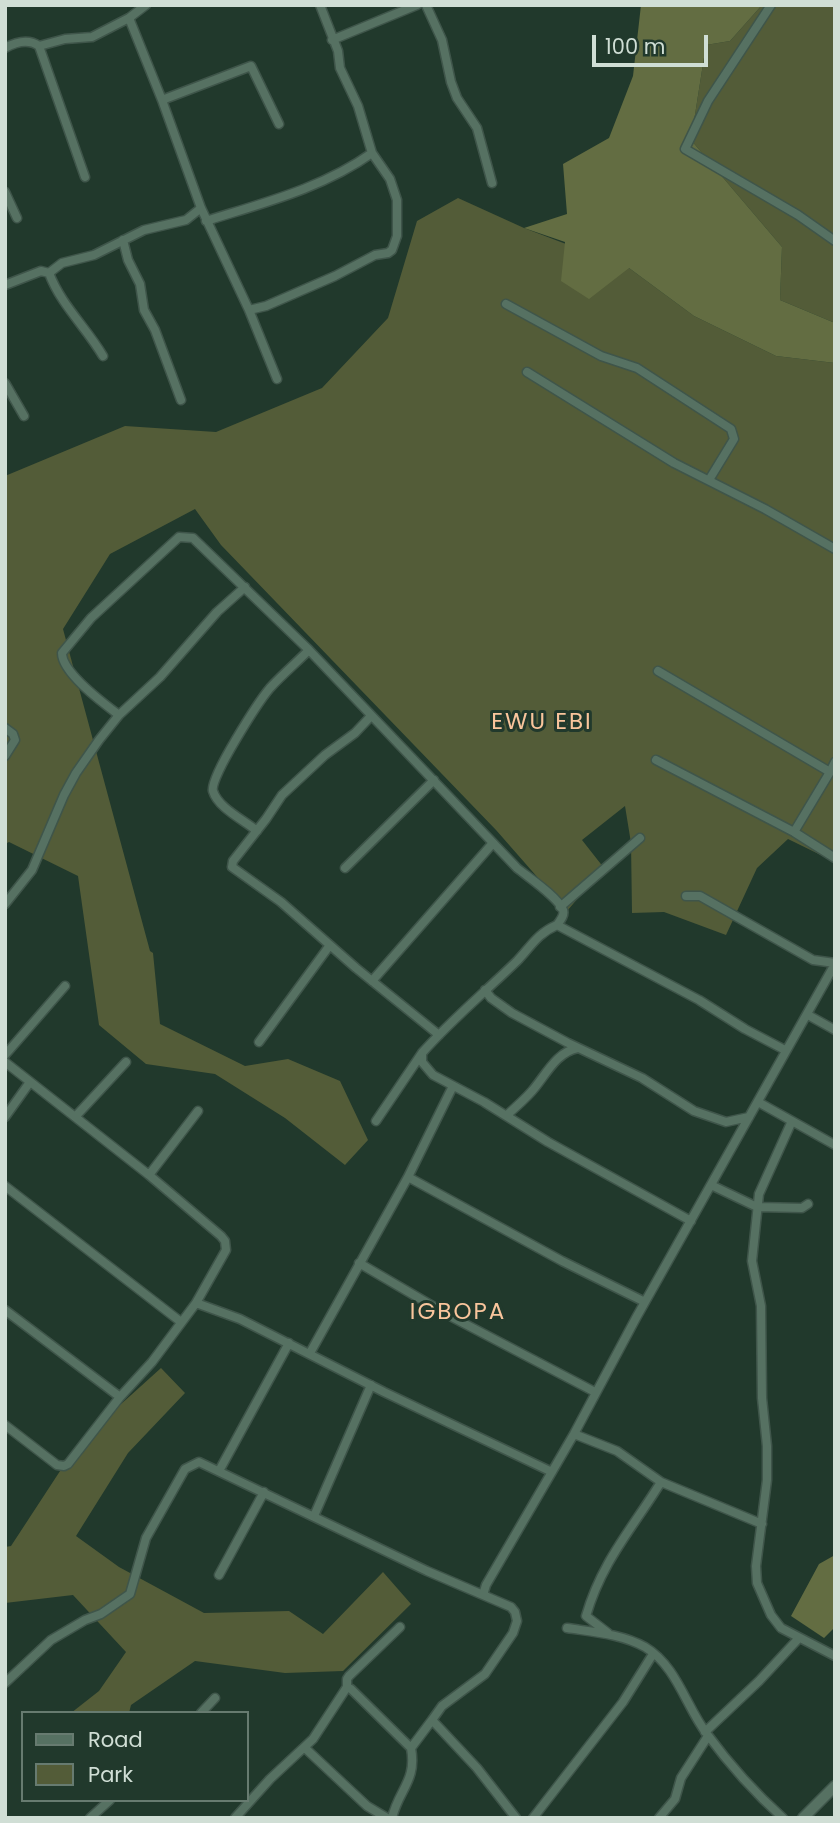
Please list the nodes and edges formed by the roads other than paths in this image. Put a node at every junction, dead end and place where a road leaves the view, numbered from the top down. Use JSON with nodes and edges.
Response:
{"nodes":[{"id":1,"x":146,"y":5,"type":"edge"},
{"id":2,"x":320,"y":5,"type":"edge"},
{"id":3,"x":417,"y":5,"type":"edge"},
{"id":4,"x":426,"y":5,"type":"edge"},
{"id":5,"x":771,"y":5,"type":"edge"},
{"id":6,"x":129,"y":18,"type":"junction"},
{"id":7,"x":331,"y":40,"type":"junction"},
{"id":8,"x":39,"y":46,"type":"junction"},
{"id":9,"x":5,"y":48,"type":"edge"},
{"id":10,"x":162,"y":100,"type":"junction"},
{"id":11,"x":279,"y":124,"type":"dead end"},
{"id":12,"x":372,"y":153,"type":"junction"},
{"id":13,"x":85,"y":177,"type":"dead end"},
{"id":14,"x":492,"y":183,"type":"dead end"},
{"id":15,"x":5,"y":192,"type":"edge"},
{"id":16,"x":201,"y":208,"type":"junction"},
{"id":17,"x":17,"y":218,"type":"dead end"},
{"id":18,"x":206,"y":221,"type":"junction"},
{"id":19,"x":123,"y":240,"type":"junction"},
{"id":20,"x":835,"y":241,"type":"edge"},
{"id":21,"x":49,"y":273,"type":"junction"},
{"id":22,"x":5,"y":285,"type":"edge"},
{"id":23,"x":506,"y":304,"type":"dead end"},
{"id":24,"x":249,"y":310,"type":"junction"},
{"id":25,"x":103,"y":356,"type":"dead end"},
{"id":26,"x":527,"y":372,"type":"dead end"},
{"id":27,"x":277,"y":379,"type":"dead end"},
{"id":28,"x":5,"y":383,"type":"edge"},
{"id":29,"x":181,"y":400,"type":"dead end"},
{"id":30,"x":24,"y":416,"type":"dead end"},
{"id":31,"x":709,"y":481,"type":"junction"},
{"id":32,"x":835,"y":549,"type":"edge"},
{"id":33,"x":245,"y":587,"type":"junction"},
{"id":34,"x":309,"y":650,"type":"junction"},
{"id":35,"x":658,"y":671,"type":"dead end"},
{"id":36,"x":119,"y":715,"type":"junction"},
{"id":37,"x":372,"y":716,"type":"junction"},
{"id":38,"x":5,"y":728,"type":"edge"},
{"id":39,"x":5,"y":756,"type":"edge"},
{"id":40,"x":656,"y":760,"type":"dead end"},
{"id":41,"x":835,"y":762,"type":"edge"},
{"id":42,"x":830,"y":772,"type":"junction"},
{"id":43,"x":434,"y":780,"type":"junction"},
{"id":44,"x":257,"y":831,"type":"junction"},
{"id":45,"x":794,"y":832,"type":"junction"},
{"id":46,"x":640,"y":838,"type":"dead end"},
{"id":47,"x":492,"y":843,"type":"junction"},
{"id":48,"x":835,"y":858,"type":"edge"},
{"id":49,"x":345,"y":868,"type":"dead end"},
{"id":50,"x":686,"y":896,"type":"dead end"},
{"id":51,"x":5,"y":904,"type":"edge"},
{"id":52,"x":560,"y":907,"type":"junction"},
{"id":53,"x":558,"y":925,"type":"junction"},
{"id":54,"x":330,"y":945,"type":"junction"},
{"id":55,"x":835,"y":964,"type":"edge"},
{"id":56,"x":372,"y":981,"type":"junction"},
{"id":57,"x":65,"y":986,"type":"dead end"},
{"id":58,"x":485,"y":990,"type":"junction"},
{"id":59,"x":808,"y":1015,"type":"junction"},
{"id":60,"x":835,"y":1030,"type":"edge"},
{"id":61,"x":439,"y":1035,"type":"junction"},
{"id":62,"x":259,"y":1042,"type":"dead end"},
{"id":63,"x":581,"y":1048,"type":"junction"},
{"id":64,"x":785,"y":1050,"type":"junction"},
{"id":65,"x":422,"y":1053,"type":"junction"},
{"id":66,"x":5,"y":1055,"type":"edge"},
{"id":67,"x":5,"y":1062,"type":"edge"},
{"id":68,"x":126,"y":1062,"type":"dead end"},
{"id":69,"x":30,"y":1082,"type":"junction"},
{"id":70,"x":453,"y":1086,"type":"junction"},
{"id":71,"x":758,"y":1102,"type":"junction"},
{"id":72,"x":198,"y":1111,"type":"dead end"},
{"id":73,"x":507,"y":1115,"type":"junction"},
{"id":74,"x":749,"y":1116,"type":"junction"},
{"id":75,"x":5,"y":1117,"type":"edge"},
{"id":76,"x":75,"y":1117,"type":"junction"},
{"id":77,"x":376,"y":1121,"type":"dead end"},
{"id":78,"x":792,"y":1121,"type":"junction"},
{"id":79,"x":726,"y":1122,"type":"junction"},
{"id":80,"x":738,"y":1135,"type":"junction"},
{"id":81,"x":835,"y":1145,"type":"edge"},
{"id":82,"x":149,"y":1175,"type":"junction"},
{"id":83,"x":408,"y":1177,"type":"junction"},
{"id":84,"x":711,"y":1185,"type":"junction"},
{"id":85,"x":5,"y":1186,"type":"edge"},
{"id":86,"x":808,"y":1204,"type":"dead end"},
{"id":87,"x":757,"y":1207,"type":"junction"},
{"id":88,"x":691,"y":1221,"type":"junction"},
{"id":89,"x":359,"y":1263,"type":"junction"},
{"id":90,"x":196,"y":1303,"type":"junction"},
{"id":91,"x":645,"y":1303,"type":"junction"},
{"id":92,"x":5,"y":1310,"type":"edge"},
{"id":93,"x":181,"y":1322,"type":"junction"},
{"id":94,"x":289,"y":1343,"type":"junction"},
{"id":95,"x":310,"y":1353,"type":"junction"},
{"id":96,"x":371,"y":1385,"type":"junction"},
{"id":97,"x":596,"y":1392,"type":"junction"},
{"id":98,"x":120,"y":1397,"type":"junction"},
{"id":99,"x":5,"y":1425,"type":"edge"},
{"id":100,"x":574,"y":1434,"type":"junction"},
{"id":101,"x":219,"y":1471,"type":"junction"},
{"id":102,"x":552,"y":1472,"type":"junction"},
{"id":103,"x":662,"y":1482,"type":"junction"},
{"id":104,"x":264,"y":1492,"type":"junction"},
{"id":105,"x":314,"y":1516,"type":"junction"},
{"id":106,"x":762,"y":1524,"type":"junction"},
{"id":107,"x":219,"y":1575,"type":"dead end"},
{"id":108,"x":483,"y":1595,"type":"junction"},
{"id":109,"x":400,"y":1627,"type":"dead end"},
{"id":110,"x":567,"y":1628,"type":"dead end"},
{"id":111,"x":611,"y":1634,"type":"junction"},
{"id":112,"x":799,"y":1638,"type":"junction"},
{"id":113,"x":653,"y":1654,"type":"junction"},
{"id":114,"x":835,"y":1656,"type":"edge"},
{"id":115,"x":9,"y":1672,"type":"edge"},
{"id":116,"x":5,"y":1683,"type":"edge"},
{"id":117,"x":347,"y":1688,"type":"junction"},
{"id":118,"x":215,"y":1698,"type":"dead end"},
{"id":119,"x":203,"y":1711,"type":"edge"},
{"id":120,"x":432,"y":1720,"type":"junction"},
{"id":121,"x":707,"y":1734,"type":"junction"},
{"id":122,"x":305,"y":1748,"type":"junction"},
{"id":123,"x":411,"y":1748,"type":"junction"},
{"id":124,"x":835,"y":1786,"type":"edge"},
{"id":125,"x":108,"y":1802,"type":"edge"},
{"id":126,"x":239,"y":1816,"type":"edge"},
{"id":127,"x":90,"y":1818,"type":"edge"},
{"id":128,"x":390,"y":1818,"type":"edge"},
{"id":129,"x":516,"y":1818,"type":"edge"},
{"id":130,"x":533,"y":1818,"type":"edge"},
{"id":131,"x":659,"y":1818,"type":"edge"},
{"id":132,"x":783,"y":1818,"type":"edge"},
{"id":133,"x":803,"y":1818,"type":"edge"}],
"edges":[{"from":1,"to":6,"type":"street"},
{"from":2,"to":7,"type":"street"},
{"from":3,"to":7,"type":"street"},
{"from":4,"to":14,"type":"street"},
{"from":5,"to":20,"type":"street"},
{"from":6,"to":8,"type":"street"},
{"from":6,"to":10,"type":"street"},
{"from":7,"to":12,"type":"street"},
{"from":8,"to":9,"type":"street"},
{"from":8,"to":13,"type":"street"},
{"from":10,"to":11,"type":"street"},
{"from":10,"to":16,"type":"street"},
{"from":12,"to":18,"type":"street"},
{"from":12,"to":24,"type":"street"},
{"from":15,"to":17,"type":"street"},
{"from":16,"to":18,"type":"street"},
{"from":16,"to":19,"type":"street"},
{"from":18,"to":24,"type":"street"},
{"from":19,"to":21,"type":"street"},
{"from":19,"to":29,"type":"street"},
{"from":21,"to":22,"type":"street"},
{"from":21,"to":25,"type":"street"},
{"from":23,"to":31,"type":"street"},
{"from":24,"to":27,"type":"street"},
{"from":26,"to":31,"type":"street"},
{"from":28,"to":30,"type":"street"},
{"from":31,"to":32,"type":"street"},
{"from":33,"to":34,"type":"street"},
{"from":33,"to":36,"type":"street"},
{"from":33,"to":36,"type":"street"},
{"from":34,"to":37,"type":"street"},
{"from":34,"to":44,"type":"street"},
{"from":35,"to":42,"type":"street"},
{"from":36,"to":51,"type":"street"},
{"from":37,"to":43,"type":"street"},
{"from":37,"to":44,"type":"street"},
{"from":38,"to":39,"type":"street"},
{"from":40,"to":45,"type":"street"},
{"from":41,"to":42,"type":"street"},
{"from":42,"to":45,"type":"street"},
{"from":43,"to":47,"type":"street"},
{"from":43,"to":49,"type":"street"},
{"from":44,"to":54,"type":"street"},
{"from":45,"to":48,"type":"street"},
{"from":46,"to":52,"type":"street"},
{"from":47,"to":52,"type":"street"},
{"from":47,"to":56,"type":"street"},
{"from":50,"to":55,"type":"street"},
{"from":52,"to":53,"type":"street"},
{"from":53,"to":58,"type":"street"},
{"from":53,"to":64,"type":"street"},
{"from":54,"to":56,"type":"street"},
{"from":54,"to":62,"type":"street"},
{"from":55,"to":59,"type":"street"},
{"from":56,"to":61,"type":"street"},
{"from":57,"to":66,"type":"street"},
{"from":58,"to":61,"type":"street"},
{"from":58,"to":63,"type":"street"},
{"from":59,"to":60,"type":"street"},
{"from":59,"to":64,"type":"street"},
{"from":61,"to":65,"type":"street"},
{"from":63,"to":73,"type":"street"},
{"from":63,"to":79,"type":"street"},
{"from":64,"to":71,"type":"street"},
{"from":65,"to":70,"type":"street"},
{"from":65,"to":77,"type":"street"},
{"from":67,"to":69,"type":"street"},
{"from":68,"to":76,"type":"street"},
{"from":69,"to":75,"type":"street"},
{"from":69,"to":76,"type":"street"},
{"from":70,"to":73,"type":"street"},
{"from":70,"to":83,"type":"street"},
{"from":71,"to":74,"type":"street"},
{"from":71,"to":78,"type":"street"},
{"from":72,"to":82,"type":"street"},
{"from":73,"to":88,"type":"street"},
{"from":74,"to":79,"type":"street"},
{"from":74,"to":80,"type":"street"},
{"from":76,"to":82,"type":"street"},
{"from":78,"to":81,"type":"street"},
{"from":78,"to":87,"type":"street"},
{"from":79,"to":80,"type":"street"},
{"from":80,"to":84,"type":"street"},
{"from":82,"to":90,"type":"street"},
{"from":83,"to":89,"type":"street"},
{"from":83,"to":91,"type":"street"},
{"from":84,"to":87,"type":"street"},
{"from":84,"to":88,"type":"street"},
{"from":85,"to":93,"type":"street"},
{"from":86,"to":87,"type":"street"},
{"from":87,"to":106,"type":"street"},
{"from":88,"to":91,"type":"street"},
{"from":89,"to":95,"type":"street"},
{"from":89,"to":97,"type":"street"},
{"from":90,"to":93,"type":"street"},
{"from":90,"to":94,"type":"street"},
{"from":91,"to":97,"type":"street"},
{"from":92,"to":98,"type":"street"},
{"from":93,"to":98,"type":"street"},
{"from":94,"to":95,"type":"street"},
{"from":94,"to":101,"type":"street"},
{"from":95,"to":96,"type":"street"},
{"from":96,"to":102,"type":"street"},
{"from":96,"to":105,"type":"street"},
{"from":97,"to":100,"type":"street"},
{"from":98,"to":99,"type":"street"},
{"from":100,"to":102,"type":"street"},
{"from":100,"to":103,"type":"street"},
{"from":101,"to":104,"type":"street"},
{"from":101,"to":115,"type":"street"},
{"from":102,"to":108,"type":"street"},
{"from":103,"to":106,"type":"street"},
{"from":103,"to":111,"type":"street"},
{"from":104,"to":105,"type":"street"},
{"from":104,"to":107,"type":"street"},
{"from":105,"to":108,"type":"street"},
{"from":106,"to":112,"type":"street"},
{"from":108,"to":120,"type":"street"},
{"from":109,"to":117,"type":"street"},
{"from":110,"to":111,"type":"street"},
{"from":111,"to":113,"type":"street"},
{"from":112,"to":114,"type":"street"},
{"from":112,"to":121,"type":"street"},
{"from":113,"to":121,"type":"street"},
{"from":113,"to":130,"type":"street"},
{"from":115,"to":116,"type":"street"},
{"from":117,"to":122,"type":"street"},
{"from":117,"to":123,"type":"street"},
{"from":118,"to":119,"type":"street"},
{"from":120,"to":123,"type":"street"},
{"from":120,"to":129,"type":"street"},
{"from":121,"to":131,"type":"street"},
{"from":121,"to":132,"type":"street"},
{"from":122,"to":126,"type":"street"},
{"from":122,"to":128,"type":"street"},
{"from":123,"to":128,"type":"street"},
{"from":124,"to":133,"type":"street"},
{"from":125,"to":127,"type":"street"}]}
